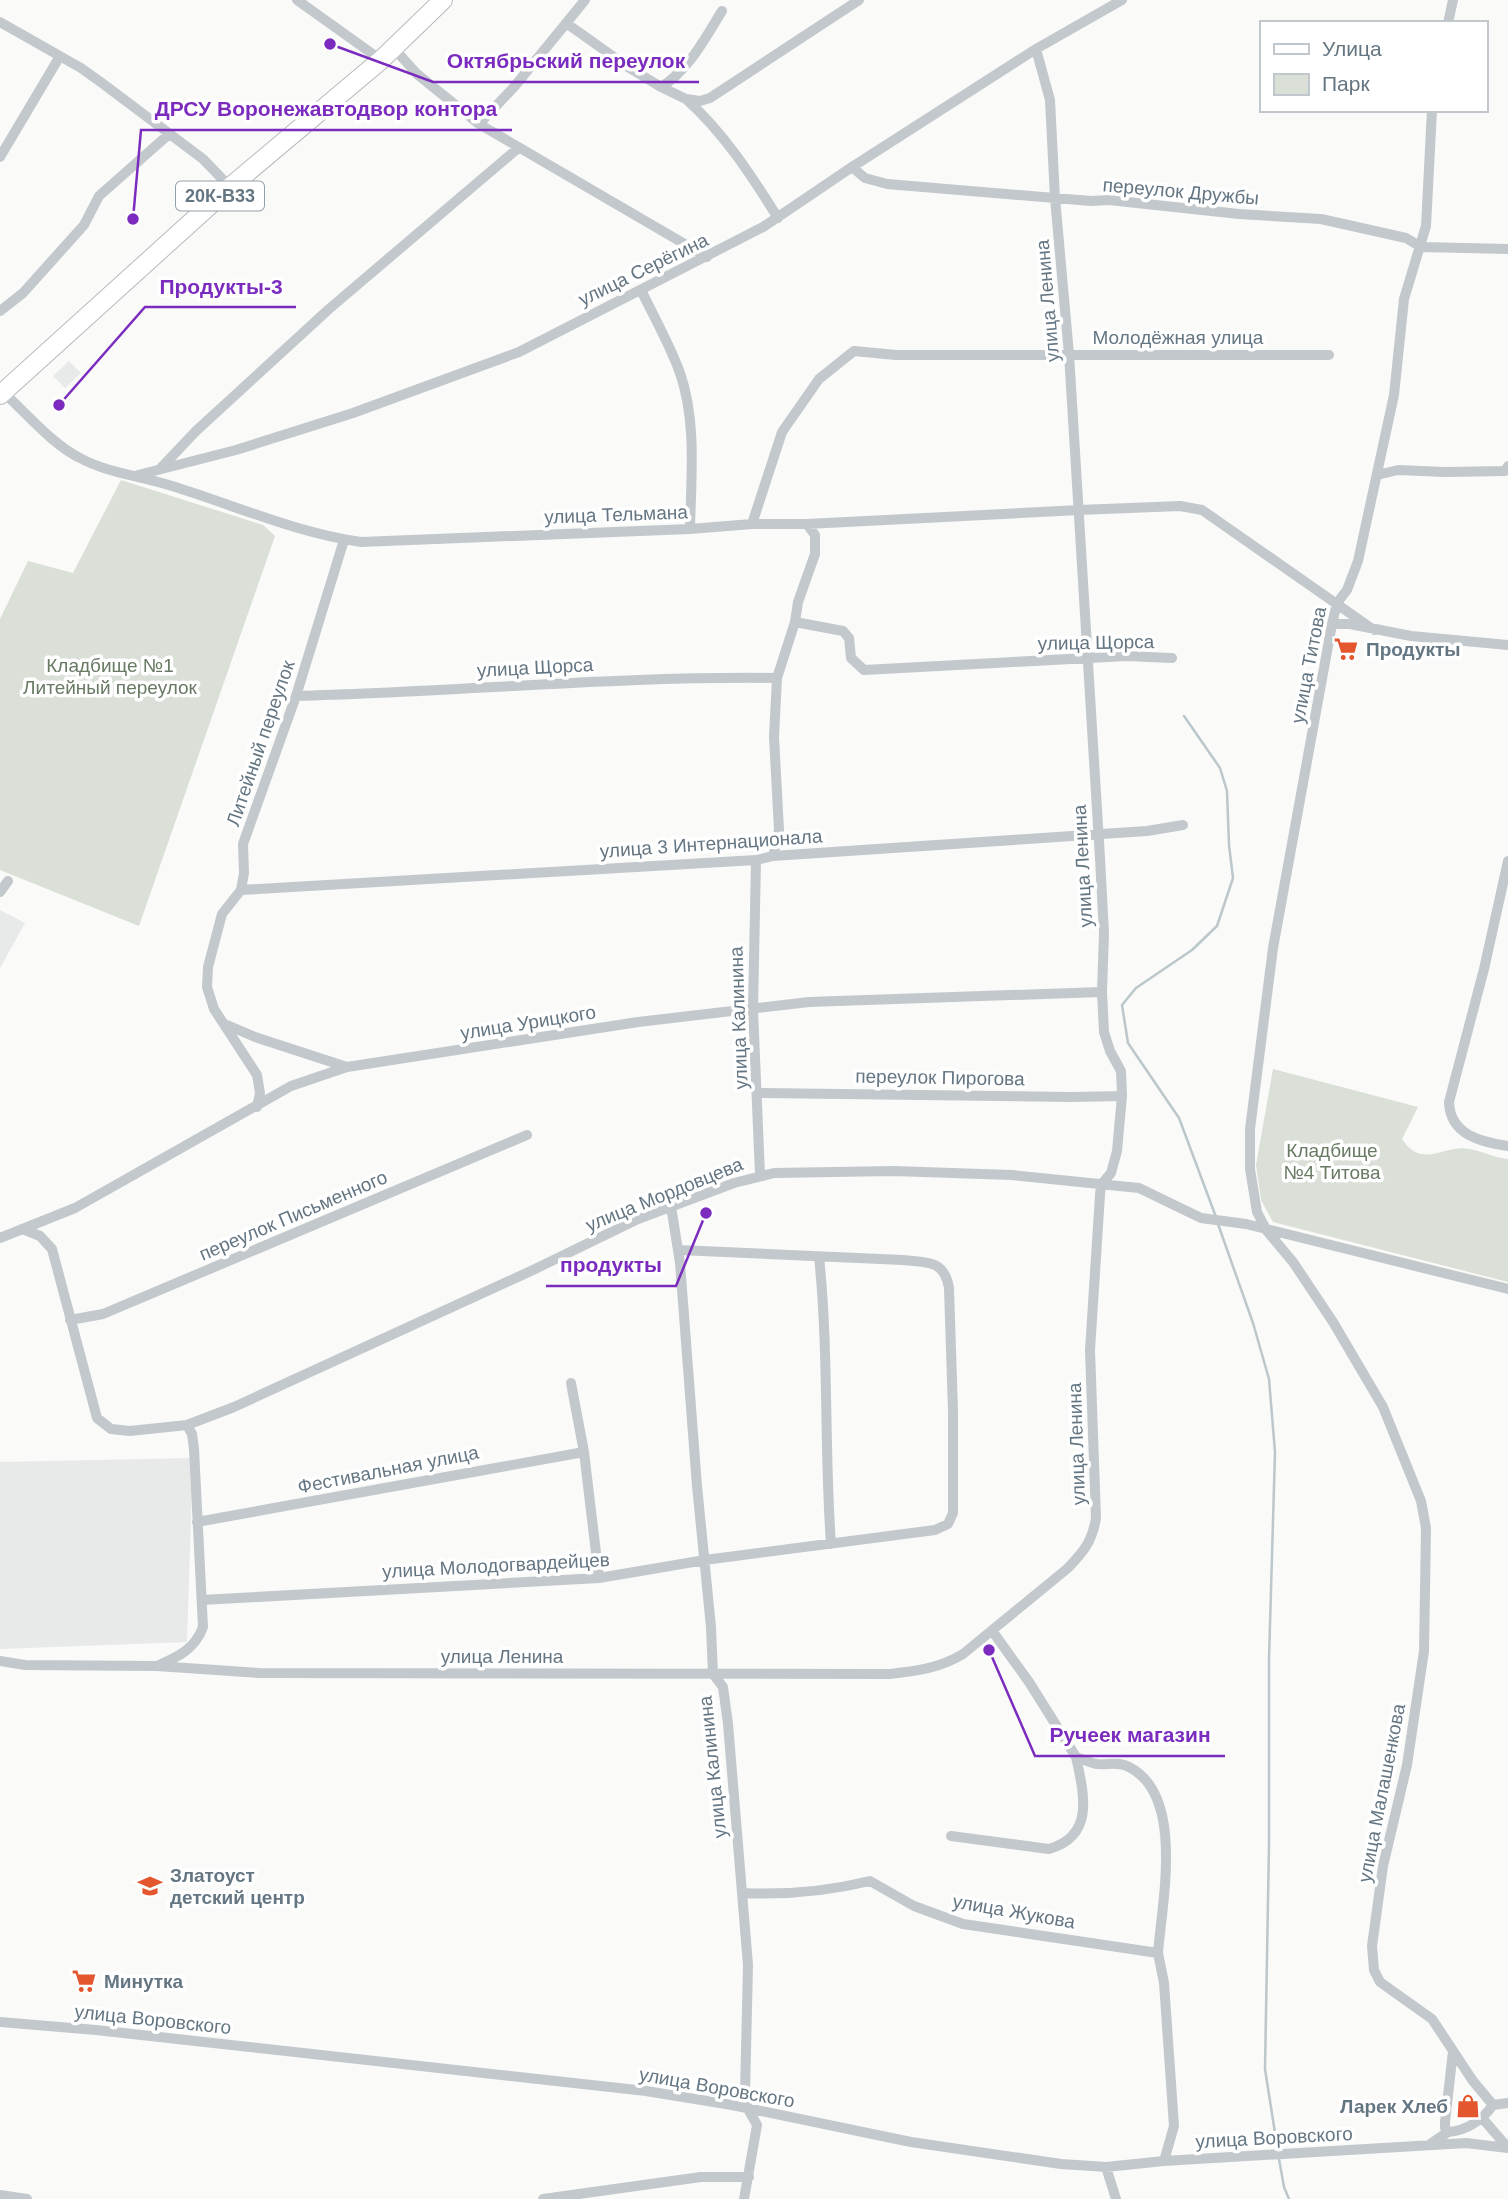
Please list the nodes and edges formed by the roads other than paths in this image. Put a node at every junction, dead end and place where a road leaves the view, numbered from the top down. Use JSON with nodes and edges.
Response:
{"nodes":[{"id":1,"x":297,"y":0,"type":"edge"},
{"id":2,"x":443,"y":0,"type":"edge"},
{"id":3,"x":585,"y":0,"type":"edge"},
{"id":4,"x":859,"y":0,"type":"edge"},
{"id":5,"x":1122,"y":0,"type":"edge"},
{"id":6,"x":1453,"y":0,"type":"edge"},
{"id":7,"x":722,"y":11,"type":"dead end"},
{"id":8,"x":1448,"y":21,"type":"edge"},
{"id":9,"x":0,"y":22,"type":"edge"},
{"id":10,"x":566,"y":23,"type":"junction"},
{"id":11,"x":397,"y":45,"type":"junction"},
{"id":12,"x":1036,"y":49,"type":"junction"},
{"id":13,"x":60,"y":56,"type":"junction"},
{"id":14,"x":381,"y":60,"type":"junction"},
{"id":15,"x":662,"y":87,"type":"junction"},
{"id":16,"x":686,"y":99,"type":"junction"},
{"id":17,"x":1432,"y":112,"type":"edge"},
{"id":18,"x":479,"y":124,"type":"junction"},
{"id":19,"x":168,"y":135,"type":"junction"},
{"id":20,"x":517,"y":149,"type":"junction"},
{"id":21,"x":0,"y":157,"type":"edge"},
{"id":22,"x":852,"y":167,"type":"junction"},
{"id":23,"x":230,"y":187,"type":"junction"},
{"id":24,"x":1055,"y":198,"type":"junction"},
{"id":25,"x":778,"y":218,"type":"junction"},
{"id":26,"x":1421,"y":247,"type":"junction"},
{"id":27,"x":1508,"y":249,"type":"edge"},
{"id":28,"x":706,"y":257,"type":"junction"},
{"id":29,"x":641,"y":290,"type":"junction"},
{"id":30,"x":0,"y":311,"type":"edge"},
{"id":31,"x":1069,"y":354,"type":"junction"},
{"id":32,"x":1329,"y":355,"type":"dead end"},
{"id":33,"x":2,"y":393,"type":"edge"},
{"id":34,"x":1508,"y":466,"type":"edge"},
{"id":35,"x":160,"y":470,"type":"junction"},
{"id":36,"x":135,"y":475,"type":"junction"},
{"id":37,"x":1377,"y":475,"type":"junction"},
{"id":38,"x":1079,"y":510,"type":"junction"},
{"id":39,"x":752,"y":524,"type":"junction"},
{"id":40,"x":807,"y":524,"type":"junction"},
{"id":41,"x":690,"y":529,"type":"junction"},
{"id":42,"x":344,"y":540,"type":"junction"},
{"id":43,"x":1337,"y":603,"type":"junction"},
{"id":44,"x":795,"y":622,"type":"junction"},
{"id":45,"x":1332,"y":624,"type":"junction"},
{"id":46,"x":1374,"y":630,"type":"junction"},
{"id":47,"x":1508,"y":645,"type":"edge"},
{"id":48,"x":1088,"y":657,"type":"junction"},
{"id":49,"x":1172,"y":658,"type":"dead end"},
{"id":50,"x":777,"y":678,"type":"junction"},
{"id":51,"x":296,"y":696,"type":"junction"},
{"id":52,"x":1183,"y":825,"type":"dead end"},
{"id":53,"x":1098,"y":834,"type":"junction"},
{"id":54,"x":773,"y":856,"type":"junction"},
{"id":55,"x":756,"y":860,"type":"junction"},
{"id":56,"x":1508,"y":861,"type":"edge"},
{"id":57,"x":8,"y":881,"type":"dead end"},
{"id":58,"x":241,"y":890,"type":"junction"},
{"id":59,"x":0,"y":892,"type":"edge"},
{"id":60,"x":1102,"y":992,"type":"junction"},
{"id":61,"x":753,"y":1010,"type":"junction"},
{"id":62,"x":225,"y":1024,"type":"junction"},
{"id":63,"x":347,"y":1067,"type":"junction"},
{"id":64,"x":757,"y":1093,"type":"junction"},
{"id":65,"x":1122,"y":1096,"type":"junction"},
{"id":66,"x":257,"y":1107,"type":"junction"},
{"id":67,"x":527,"y":1135,"type":"dead end"},
{"id":68,"x":1508,"y":1146,"type":"edge"},
{"id":69,"x":760,"y":1175,"type":"junction"},
{"id":70,"x":1101,"y":1185,"type":"junction"},
{"id":71,"x":671,"y":1206,"type":"junction"},
{"id":72,"x":1257,"y":1212,"type":"junction"},
{"id":73,"x":1245,"y":1224,"type":"junction"},
{"id":74,"x":25,"y":1230,"type":"junction"},
{"id":75,"x":1267,"y":1231,"type":"junction"},
{"id":76,"x":0,"y":1238,"type":"edge"},
{"id":77,"x":679,"y":1251,"type":"junction"},
{"id":78,"x":818,"y":1257,"type":"junction"},
{"id":79,"x":1508,"y":1290,"type":"edge"},
{"id":80,"x":71,"y":1320,"type":"junction"},
{"id":81,"x":571,"y":1382,"type":"dead end"},
{"id":82,"x":187,"y":1425,"type":"junction"},
{"id":83,"x":584,"y":1451,"type":"junction"},
{"id":84,"x":197,"y":1522,"type":"junction"},
{"id":85,"x":831,"y":1544,"type":"junction"},
{"id":86,"x":705,"y":1560,"type":"junction"},
{"id":87,"x":599,"y":1578,"type":"junction"},
{"id":88,"x":202,"y":1600,"type":"junction"},
{"id":89,"x":993,"y":1632,"type":"junction"},
{"id":90,"x":0,"y":1661,"type":"edge"},
{"id":91,"x":24,"y":1665,"type":"junction"},
{"id":92,"x":157,"y":1666,"type":"junction"},
{"id":93,"x":0,"y":1668,"type":"edge"},
{"id":94,"x":713,"y":1674,"type":"junction"},
{"id":95,"x":1076,"y":1757,"type":"junction"},
{"id":96,"x":950,"y":1836,"type":"dead end"},
{"id":97,"x":742,"y":1893,"type":"junction"},
{"id":98,"x":1158,"y":1953,"type":"junction"},
{"id":99,"x":0,"y":2022,"type":"edge"},
{"id":100,"x":1453,"y":2051,"type":"junction"},
{"id":101,"x":1508,"y":2103,"type":"edge"},
{"id":102,"x":1493,"y":2105,"type":"junction"},
{"id":103,"x":748,"y":2109,"type":"junction"},
{"id":104,"x":1483,"y":2119,"type":"junction"},
{"id":105,"x":1448,"y":2132,"type":"junction"},
{"id":106,"x":1427,"y":2147,"type":"junction"},
{"id":107,"x":1508,"y":2148,"type":"edge"},
{"id":108,"x":1164,"y":2161,"type":"junction"},
{"id":109,"x":1106,"y":2167,"type":"junction"},
{"id":110,"x":749,"y":2177,"type":"junction"},
{"id":111,"x":0,"y":2195,"type":"edge"},
{"id":112,"x":27,"y":2199,"type":"edge"},
{"id":113,"x":543,"y":2199,"type":"edge"},
{"id":114,"x":744,"y":2199,"type":"edge"},
{"id":115,"x":1116,"y":2199,"type":"edge"}],
"edges":[{"from":1,"to":14,"type":"street"},
{"from":2,"to":11,"type":"main road","number":"20К-В33"},
{"from":3,"to":10,"type":"street"},
{"from":4,"to":16,"type":"street"},
{"from":5,"to":12,"type":"street","name":"улица Серёгина"},
{"from":6,"to":8,"type":"street"},
{"from":7,"to":15,"type":"street"},
{"from":9,"to":13,"type":"street"},
{"from":10,"to":15,"type":"street"},
{"from":10,"to":18,"type":"street"},
{"from":11,"to":14,"type":"main road","number":"20К-В33"},
{"from":11,"to":18,"type":"street"},
{"from":12,"to":22,"type":"street","name":"улица Серёгина"},
{"from":12,"to":24,"type":"street","name":"улица Ленина"},
{"from":13,"to":19,"type":"street"},
{"from":13,"to":21,"type":"street"},
{"from":14,"to":23,"type":"main road","number":"20К-В33"},
{"from":15,"to":16,"type":"street"},
{"from":16,"to":25,"type":"street"},
{"from":17,"to":26,"type":"street","name":"улица Титова"},
{"from":18,"to":20,"type":"street"},
{"from":19,"to":23,"type":"street"},
{"from":19,"to":30,"type":"street"},
{"from":20,"to":28,"type":"street"},
{"from":20,"to":35,"type":"street"},
{"from":22,"to":24,"type":"street","name":"переулок Дружбы"},
{"from":22,"to":25,"type":"street","name":"улица Серёгина"},
{"from":23,"to":33,"type":"main road","number":"20К-В33"},
{"from":24,"to":26,"type":"street","name":"переулок Дружбы"},
{"from":24,"to":31,"type":"street","name":"улица Ленина"},
{"from":25,"to":28,"type":"street","name":"улица Серёгина"},
{"from":26,"to":27,"type":"street","name":"переулок Дружбы"},
{"from":26,"to":37,"type":"street","name":"улица Титова"},
{"from":28,"to":29,"type":"street","name":"улица Серёгина"},
{"from":29,"to":35,"type":"street","name":"улица Серёгина"},
{"from":29,"to":41,"type":"street"},
{"from":31,"to":32,"type":"street","name":"Молодёжная улица"},
{"from":31,"to":38,"type":"street","name":"улица Ленина"},
{"from":31,"to":39,"type":"street","name":"Молодёжная улица"},
{"from":33,"to":36,"type":"street","name":"улица Тельмана"},
{"from":34,"to":37,"type":"street"},
{"from":35,"to":36,"type":"street","name":"улица Серёгина"},
{"from":36,"to":42,"type":"street","name":"улица Тельмана"},
{"from":37,"to":43,"type":"street","name":"улица Титова"},
{"from":38,"to":40,"type":"street","name":"улица Тельмана"},
{"from":38,"to":43,"type":"street","name":"улица Тельмана"},
{"from":38,"to":48,"type":"street","name":"улица Ленина"},
{"from":39,"to":40,"type":"street","name":"улица Тельмана"},
{"from":39,"to":41,"type":"street","name":"улица Тельмана"},
{"from":40,"to":44,"type":"street"},
{"from":41,"to":42,"type":"street","name":"улица Тельмана"},
{"from":42,"to":51,"type":"street","name":"Литейный переулок"},
{"from":43,"to":45,"type":"street","name":"улица Титова"},
{"from":43,"to":46,"type":"street","name":"улица Тельмана"},
{"from":44,"to":48,"type":"street","name":"улица Щорса"},
{"from":44,"to":50,"type":"street"},
{"from":45,"to":46,"type":"street"},
{"from":45,"to":72,"type":"street","name":"улица Титова"},
{"from":46,"to":47,"type":"street"},
{"from":48,"to":49,"type":"street","name":"улица Щорса"},
{"from":48,"to":53,"type":"street","name":"улица Ленина"},
{"from":50,"to":51,"type":"street","name":"улица Щорса"},
{"from":50,"to":54,"type":"street"},
{"from":51,"to":58,"type":"street","name":"Литейный переулок"},
{"from":52,"to":53,"type":"street","name":"улица 3 Интернационала"},
{"from":53,"to":54,"type":"street","name":"улица 3 Интернационала"},
{"from":53,"to":60,"type":"street","name":"улица Ленина"},
{"from":54,"to":55,"type":"street","name":"улица 3 Интернационала"},
{"from":55,"to":58,"type":"street","name":"улица 3 Интернационала"},
{"from":55,"to":61,"type":"street","name":"улица Калинина"},
{"from":56,"to":68,"type":"street"},
{"from":57,"to":59,"type":"street"},
{"from":58,"to":62,"type":"street"},
{"from":60,"to":61,"type":"street","name":"улица Урицкого"},
{"from":60,"to":65,"type":"street","name":"улица Ленина"},
{"from":61,"to":63,"type":"street","name":"улица Урицкого"},
{"from":61,"to":64,"type":"street","name":"улица Калинина"},
{"from":62,"to":63,"type":"street"},
{"from":62,"to":66,"type":"street"},
{"from":63,"to":66,"type":"street","name":"улица Урицкого"},
{"from":64,"to":65,"type":"street","name":"переулок Пирогова"},
{"from":64,"to":69,"type":"street","name":"улица Калинина"},
{"from":65,"to":70,"type":"street","name":"улица Ленина"},
{"from":66,"to":74,"type":"street","name":"улица Урицкого"},
{"from":67,"to":80,"type":"street","name":"переулок Письменного"},
{"from":69,"to":70,"type":"street","name":"улица Мордовцева"},
{"from":69,"to":71,"type":"street","name":"улица Мордовцева"},
{"from":70,"to":73,"type":"street","name":"улица Мордовцева"},
{"from":70,"to":89,"type":"street","name":"улица Ленина"},
{"from":71,"to":77,"type":"street","name":"улица Калинина"},
{"from":71,"to":82,"type":"street","name":"улица Мордовцева"},
{"from":72,"to":73,"type":"street"},
{"from":72,"to":75,"type":"street","name":"улица Титова"},
{"from":73,"to":75,"type":"street","name":"улица Мордовцева"},
{"from":74,"to":76,"type":"street","name":"улица Урицкого"},
{"from":74,"to":80,"type":"street"},
{"from":75,"to":79,"type":"street","name":"улица Мордовцева"},
{"from":75,"to":100,"type":"street","name":"улица Малашенкова"},
{"from":77,"to":78,"type":"street","name":"улица Молодогвардейцев"},
{"from":77,"to":86,"type":"street","name":"улица Калинина"},
{"from":78,"to":85,"type":"street"},
{"from":78,"to":85,"type":"street","name":"улица Молодогвардейцев"},
{"from":80,"to":82,"type":"street","name":"улица Мордовцева"},
{"from":81,"to":83,"type":"street"},
{"from":82,"to":84,"type":"street"},
{"from":83,"to":84,"type":"street","name":"Фестивальная улица"},
{"from":83,"to":87,"type":"street"},
{"from":84,"to":88,"type":"street"},
{"from":85,"to":86,"type":"street","name":"улица Молодогвардейцев"},
{"from":86,"to":87,"type":"street","name":"улица Молодогвардейцев"},
{"from":86,"to":94,"type":"street","name":"улица Калинина"},
{"from":87,"to":88,"type":"street","name":"улица Молодогвардейцев"},
{"from":88,"to":92,"type":"street"},
{"from":89,"to":94,"type":"street","name":"улица Ленина"},
{"from":89,"to":95,"type":"street"},
{"from":90,"to":91,"type":"street","name":"улица Ленина"},
{"from":91,"to":92,"type":"street","name":"улица Ленина"},
{"from":91,"to":93,"type":"street"},
{"from":92,"to":94,"type":"street","name":"улица Ленина"},
{"from":94,"to":97,"type":"street","name":"улица Калинина"},
{"from":95,"to":96,"type":"street"},
{"from":95,"to":98,"type":"street"},
{"from":97,"to":98,"type":"street","name":"улица Жукова"},
{"from":97,"to":103,"type":"street","name":"улица Калинина"},
{"from":98,"to":108,"type":"street"},
{"from":99,"to":103,"type":"street","name":"улица Воровского"},
{"from":100,"to":102,"type":"street","name":"улица Малашенкова"},
{"from":100,"to":105,"type":"street"},
{"from":101,"to":102,"type":"street"},
{"from":102,"to":104,"type":"street"},
{"from":103,"to":109,"type":"street","name":"улица Воровского"},
{"from":103,"to":110,"type":"street","name":"улица Калинина"},
{"from":104,"to":105,"type":"street"},
{"from":104,"to":107,"type":"street"},
{"from":105,"to":106,"type":"street"},
{"from":106,"to":107,"type":"street","name":"улица Воровского"},
{"from":106,"to":108,"type":"street","name":"улица Воровского"},
{"from":108,"to":109,"type":"street","name":"улица Воровского"},
{"from":109,"to":115,"type":"street"},
{"from":110,"to":113,"type":"street"},
{"from":110,"to":114,"type":"street","name":"улица Калинина"},
{"from":111,"to":112,"type":"street"}]}
